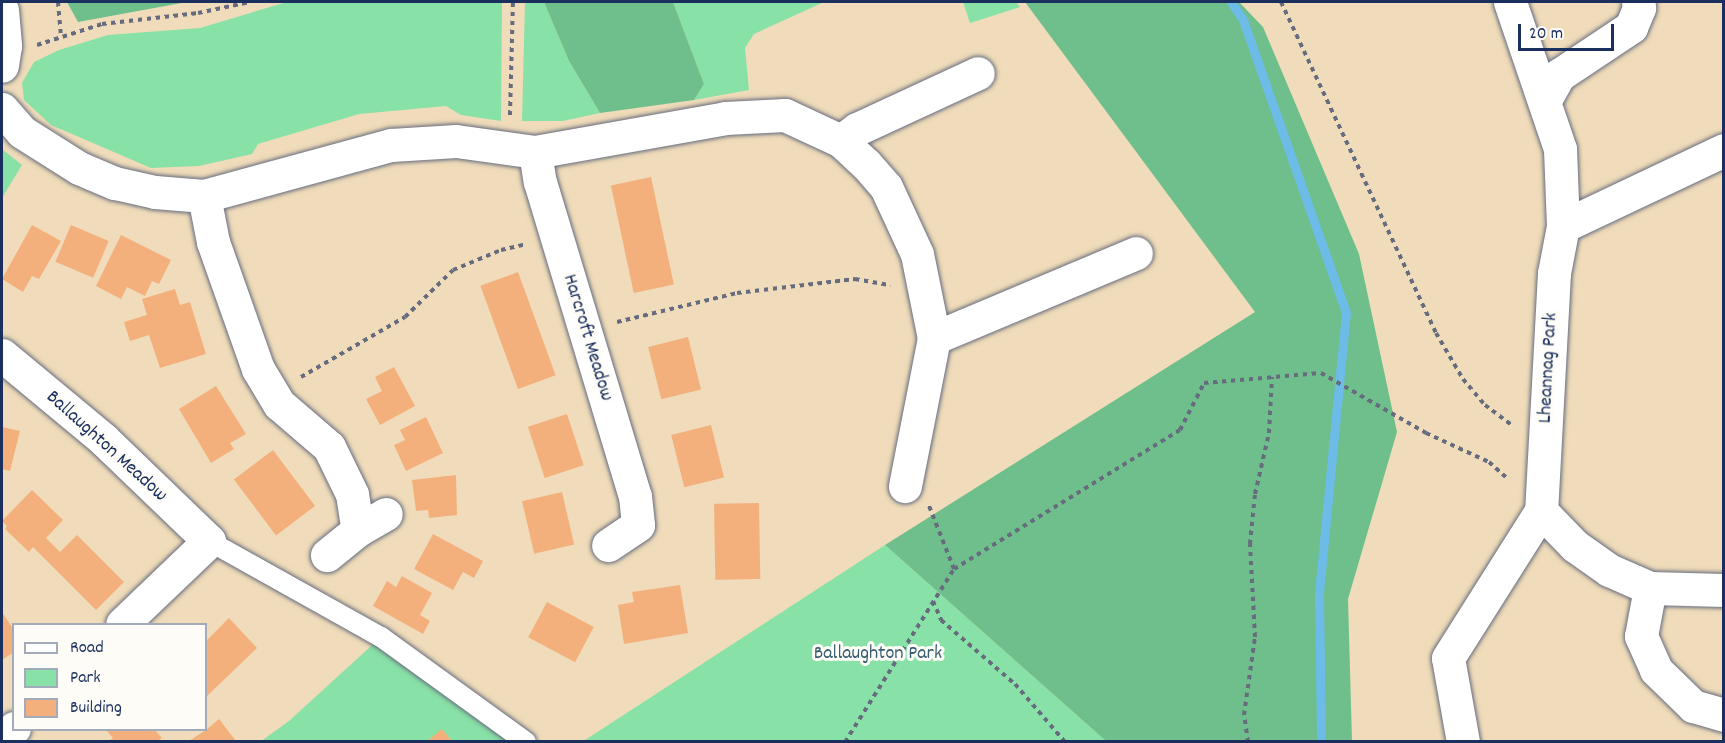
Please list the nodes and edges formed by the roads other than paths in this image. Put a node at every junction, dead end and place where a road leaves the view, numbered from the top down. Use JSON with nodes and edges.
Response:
{"nodes":[{"id":1,"x":1510,"y":2,"type":"edge"},
{"id":2,"x":1638,"y":2,"type":"edge"},
{"id":3,"x":2,"y":10,"type":"edge"},
{"id":4,"x":14,"y":57,"type":"edge"},
{"id":5,"x":978,"y":73,"type":"dead end"},
{"id":6,"x":1545,"y":100,"type":"junction"},
{"id":7,"x":2,"y":109,"type":"edge"},
{"id":8,"x":841,"y":141,"type":"junction"},
{"id":9,"x":521,"y":149,"type":"junction"},
{"id":10,"x":1724,"y":150,"type":"edge"},
{"id":11,"x":204,"y":196,"type":"junction"},
{"id":12,"x":1563,"y":226,"type":"junction"},
{"id":13,"x":1136,"y":252,"type":"dead end"},
{"id":14,"x":934,"y":338,"type":"junction"},
{"id":15,"x":2,"y":355,"type":"edge"},
{"id":16,"x":907,"y":472,"type":"road end"},
{"id":17,"x":1541,"y":511,"type":"junction"},
{"id":18,"x":209,"y":541,"type":"junction"},
{"id":19,"x":608,"y":545,"type":"dead end"},
{"id":20,"x":327,"y":555,"type":"dead end"},
{"id":21,"x":1650,"y":588,"type":"junction"},
{"id":22,"x":1724,"y":590,"type":"edge"},
{"id":23,"x":123,"y":623,"type":"edge"},
{"id":24,"x":1724,"y":715,"type":"edge"},
{"id":25,"x":526,"y":741,"type":"edge"},
{"id":26,"x":1463,"y":741,"type":"edge"}],
"edges":[{"from":1,"to":6,"type":"street","name":"Lheannag Park"},
{"from":2,"to":6,"type":"street"},
{"from":3,"to":4,"type":"street"},
{"from":5,"to":8,"type":"street"},
{"from":6,"to":12,"type":"street","name":"Lheannag Park"},
{"from":7,"to":11,"type":"street"},
{"from":8,"to":9,"type":"street"},
{"from":8,"to":14,"type":"street"},
{"from":9,"to":11,"type":"street"},
{"from":9,"to":19,"type":"street","name":"Harcroft Meadow"},
{"from":10,"to":12,"type":"street"},
{"from":11,"to":20,"type":"street"},
{"from":12,"to":17,"type":"street","name":"Lheannag Park"},
{"from":13,"to":14,"type":"street"},
{"from":14,"to":16,"type":"street"},
{"from":15,"to":18,"type":"street","name":"Ballaughton Meadow"},
{"from":17,"to":21,"type":"street"},
{"from":17,"to":26,"type":"street","name":"Lheannag Park"},
{"from":18,"to":23,"type":"street"},
{"from":18,"to":25,"type":"lane"},
{"from":21,"to":22,"type":"street"},
{"from":21,"to":24,"type":"street"}]}
